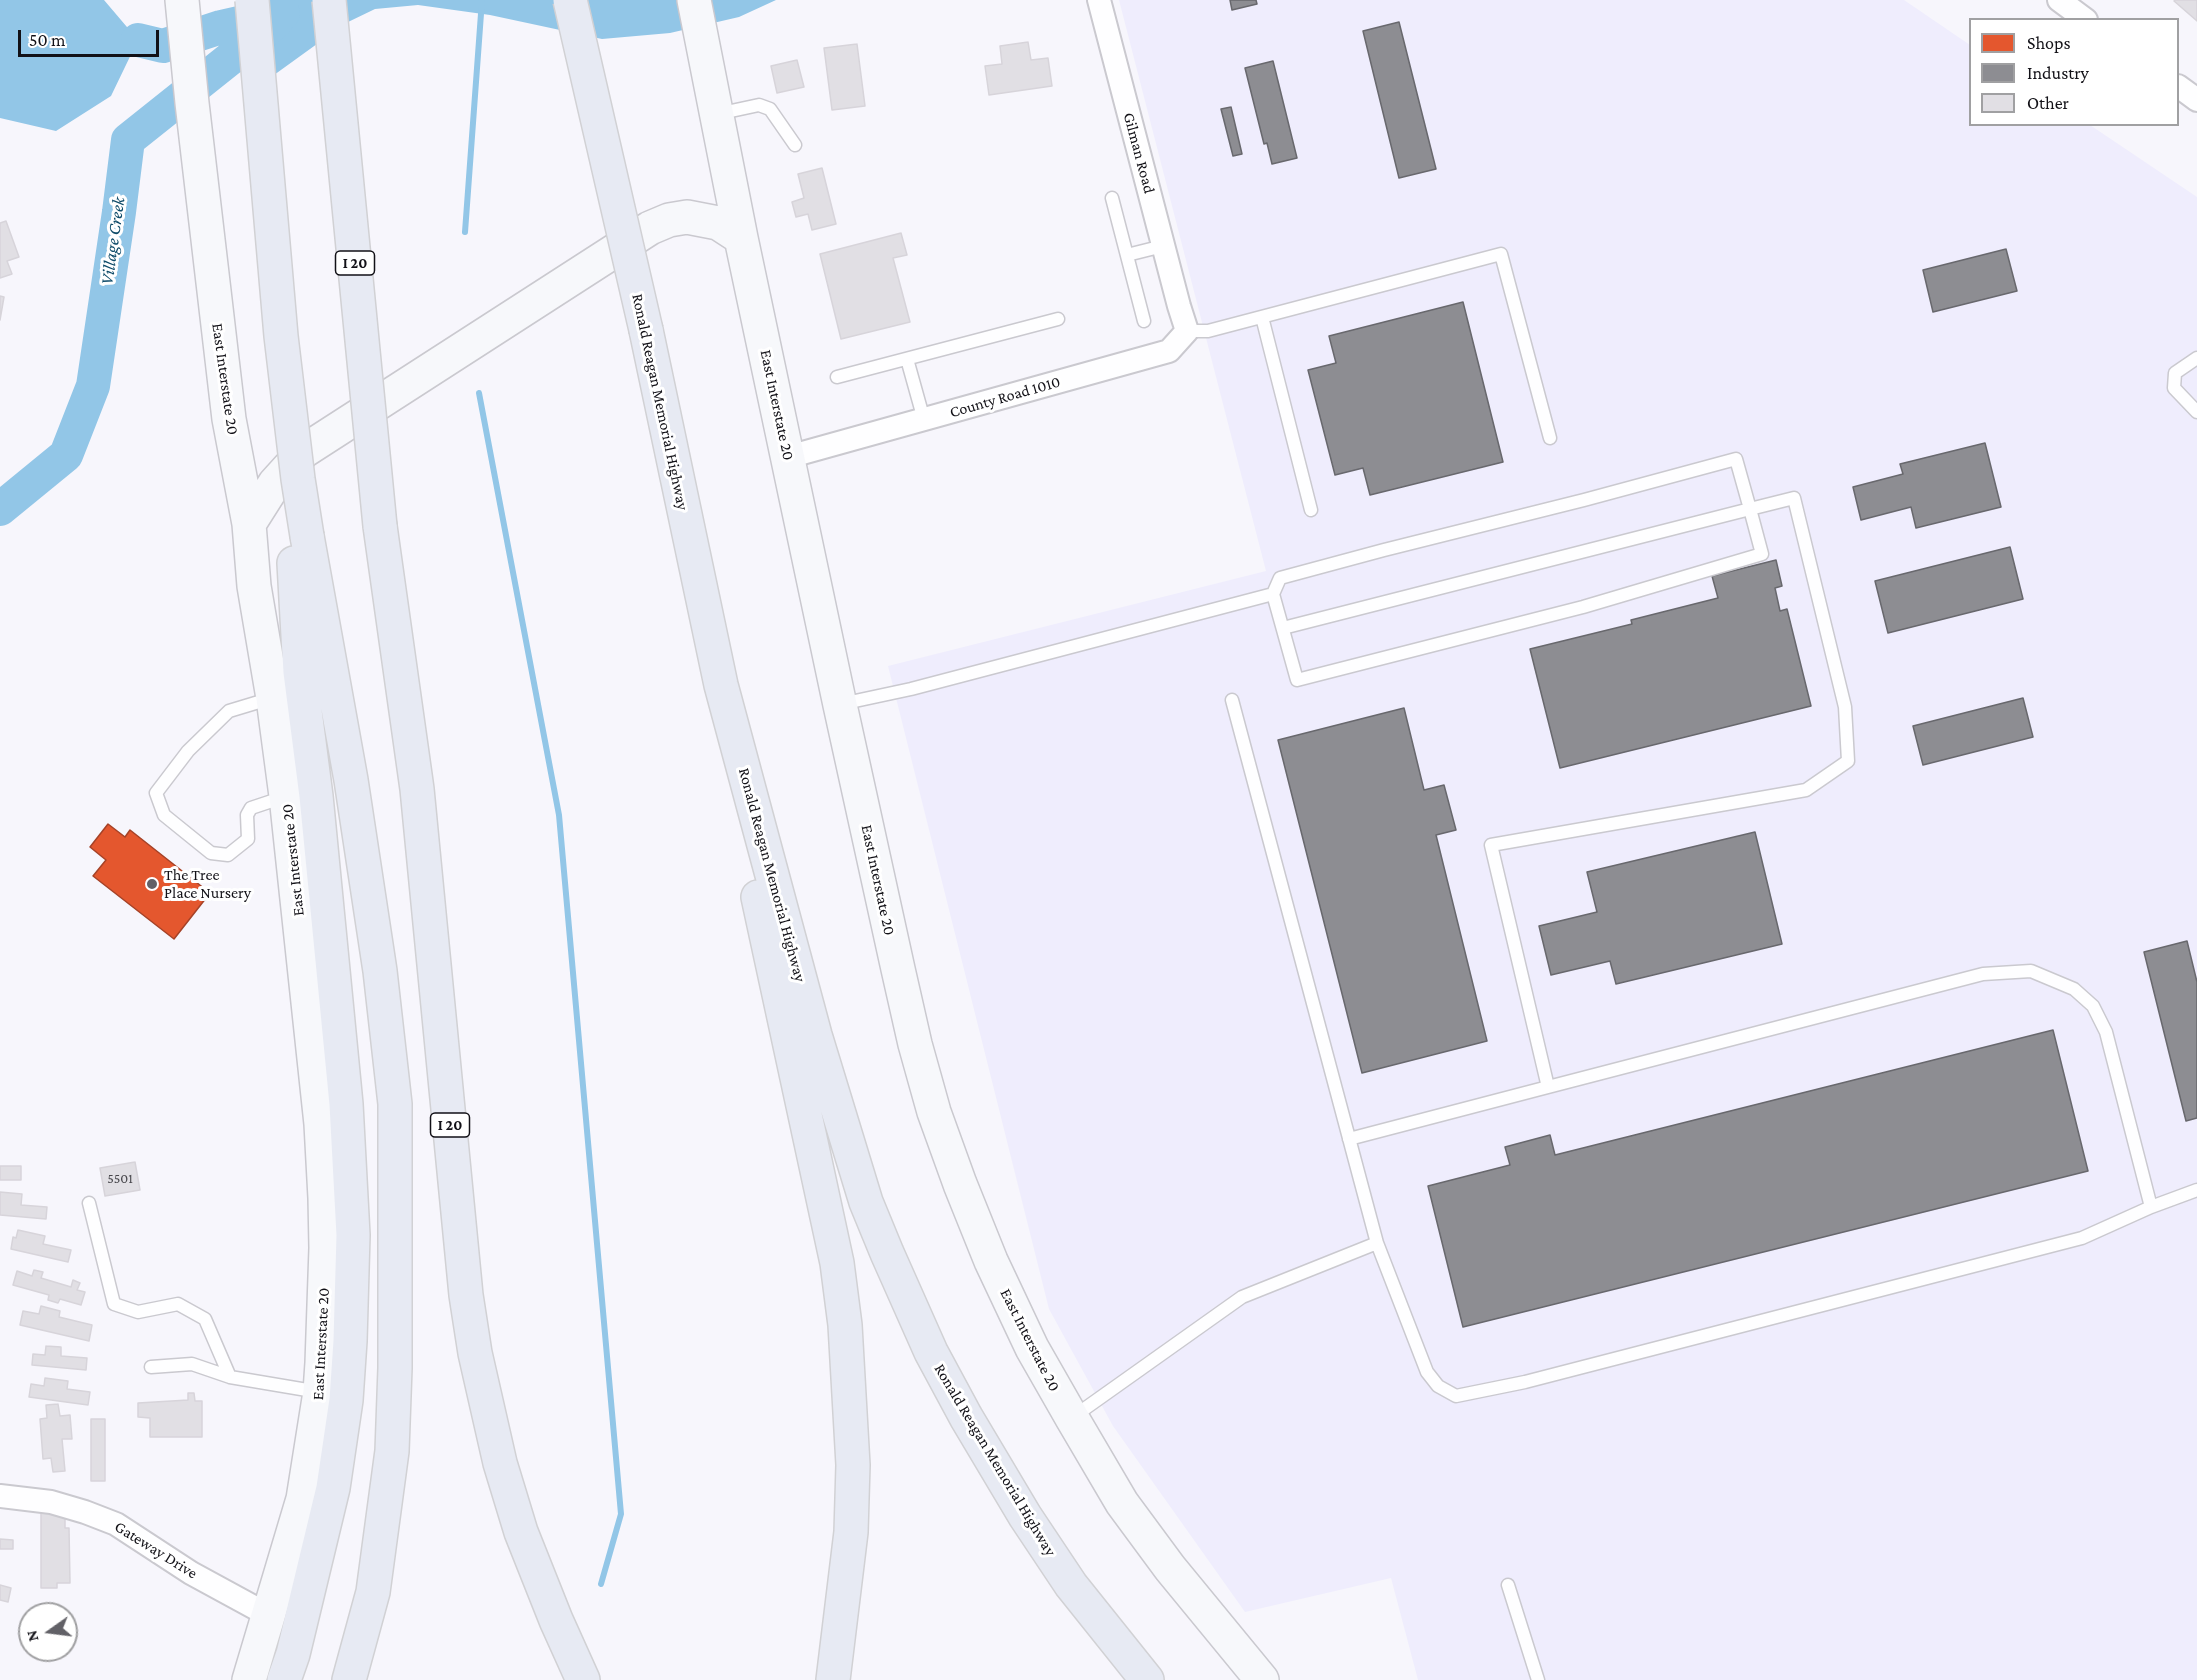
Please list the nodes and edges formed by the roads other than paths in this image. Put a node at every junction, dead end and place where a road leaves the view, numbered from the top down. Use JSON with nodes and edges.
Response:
{"nodes":[{"id":1,"x":182,"y":0,"type":"edge"},
{"id":2,"x":252,"y":0,"type":"edge"},
{"id":3,"x":329,"y":0,"type":"edge"},
{"id":4,"x":570,"y":0,"type":"edge"},
{"id":5,"x":694,"y":0,"type":"edge"},
{"id":6,"x":1098,"y":0,"type":"edge"},
{"id":7,"x":2059,"y":0,"type":"edge"},
{"id":8,"x":2083,"y":18,"type":"edge"},
{"id":9,"x":2179,"y":87,"type":"edge"},
{"id":10,"x":2197,"y":100,"type":"edge"},
{"id":11,"x":716,"y":107,"type":"junction"},
{"id":12,"x":795,"y":146,"type":"dead end"},
{"id":13,"x":1112,"y":198,"type":"dead end"},
{"id":14,"x":741,"y":238,"type":"junction"},
{"id":15,"x":1163,"y":246,"type":"junction"},
{"id":16,"x":1127,"y":255,"type":"junction"},
{"id":17,"x":1262,"y":317,"type":"junction"},
{"id":18,"x":1058,"y":319,"type":"dead end"},
{"id":19,"x":1144,"y":321,"type":"dead end"},
{"id":20,"x":1187,"y":331,"type":"junction"},
{"id":21,"x":2197,"y":358,"type":"edge"},
{"id":22,"x":907,"y":359,"type":"junction"},
{"id":23,"x":837,"y":377,"type":"dead end"},
{"id":24,"x":2197,"y":412,"type":"edge"},
{"id":25,"x":924,"y":420,"type":"junction"},
{"id":26,"x":1550,"y":438,"type":"dead end"},
{"id":27,"x":788,"y":457,"type":"junction"},
{"id":28,"x":1750,"y":509,"type":"junction"},
{"id":29,"x":1311,"y":510,"type":"dead end"},
{"id":30,"x":249,"y":524,"type":"junction"},
{"id":31,"x":300,"y":537,"type":"junction"},
{"id":32,"x":1273,"y":594,"type":"junction"},
{"id":33,"x":1283,"y":628,"type":"junction"},
{"id":34,"x":721,"y":685,"type":"junction"},
{"id":35,"x":273,"y":698,"type":"junction"},
{"id":36,"x":1232,"y":700,"type":"dead end"},
{"id":37,"x":840,"y":705,"type":"junction"},
{"id":38,"x":286,"y":796,"type":"junction"},
{"id":39,"x":1548,"y":1087,"type":"junction"},
{"id":40,"x":1349,"y":1139,"type":"junction"},
{"id":41,"x":2197,"y":1190,"type":"edge"},
{"id":42,"x":88,"y":1203,"type":"dead end"},
{"id":43,"x":2151,"y":1207,"type":"junction"},
{"id":44,"x":1377,"y":1243,"type":"junction"},
{"id":45,"x":151,"y":1367,"type":"dead end"},
{"id":46,"x":230,"y":1377,"type":"junction"},
{"id":47,"x":320,"y":1392,"type":"junction"},
{"id":48,"x":1072,"y":1418,"type":"junction"},
{"id":49,"x":0,"y":1496,"type":"edge"},
{"id":50,"x":1508,"y":1585,"type":"dead end"},
{"id":51,"x":270,"y":1616,"type":"junction"},
{"id":52,"x":249,"y":1680,"type":"edge"},
{"id":53,"x":284,"y":1680,"type":"edge"},
{"id":54,"x":349,"y":1680,"type":"edge"},
{"id":55,"x":583,"y":1680,"type":"edge"},
{"id":56,"x":833,"y":1680,"type":"edge"},
{"id":57,"x":1147,"y":1680,"type":"edge"},
{"id":58,"x":1262,"y":1680,"type":"edge"},
{"id":59,"x":1538,"y":1680,"type":"edge"}],
"edges":[{"from":1,"to":30,"type":"main road","name":"East Interstate 20"},
{"from":2,"to":31,"type":"highway","bridge":true},
{"from":3,"to":55,"type":"highway","number":"I 20","bridge":true},
{"from":4,"to":34,"type":"highway","name":"Ronald Reagan Memorial Highway","bridge":true},
{"from":5,"to":11,"type":"main road","name":"East Interstate 20"},
{"from":6,"to":15,"type":"street","name":"Gilman Road"},
{"from":7,"to":8,"type":"street"},
{"from":9,"to":10,"type":"street"},
{"from":11,"to":12,"type":"lane"},
{"from":11,"to":14,"type":"main road","name":"East Interstate 20"},
{"from":13,"to":16,"type":"lane"},
{"from":14,"to":27,"type":"main road","name":"East Interstate 20"},
{"from":14,"to":30,"type":"main road"},
{"from":15,"to":16,"type":"lane"},
{"from":15,"to":20,"type":"street","name":"Gilman Road"},
{"from":16,"to":19,"type":"lane"},
{"from":17,"to":20,"type":"lane"},
{"from":17,"to":26,"type":"lane"},
{"from":17,"to":29,"type":"lane"},
{"from":18,"to":22,"type":"lane"},
{"from":20,"to":25,"type":"street","name":"County Road 1010"},
{"from":21,"to":24,"type":"lane"},
{"from":22,"to":23,"type":"lane"},
{"from":22,"to":25,"type":"lane"},
{"from":25,"to":27,"type":"street","name":"County Road 1010"},
{"from":27,"to":37,"type":"main road","name":"East Interstate 20"},
{"from":28,"to":32,"type":"lane"},
{"from":28,"to":33,"type":"lane"},
{"from":28,"to":33,"type":"lane"},
{"from":28,"to":39,"type":"lane"},
{"from":30,"to":35,"type":"main road","name":"East Interstate 20"},
{"from":31,"to":53,"type":"highway"},
{"from":31,"to":54,"type":"highway"},
{"from":32,"to":33,"type":"lane"},
{"from":32,"to":37,"type":"lane"},
{"from":34,"to":56,"type":"highway"},
{"from":34,"to":57,"type":"highway","name":"Ronald Reagan Memorial Highway"},
{"from":35,"to":38,"type":"main road","name":"East Interstate 20"},
{"from":35,"to":38,"type":"lane"},
{"from":36,"to":40,"type":"lane"},
{"from":37,"to":48,"type":"main road","name":"East Interstate 20"},
{"from":38,"to":47,"type":"main road","name":"East Interstate 20"},
{"from":39,"to":40,"type":"lane"},
{"from":39,"to":43,"type":"lane"},
{"from":40,"to":44,"type":"lane"},
{"from":41,"to":43,"type":"lane"},
{"from":42,"to":46,"type":"lane"},
{"from":43,"to":44,"type":"lane"},
{"from":44,"to":48,"type":"lane"},
{"from":45,"to":46,"type":"lane"},
{"from":46,"to":47,"type":"lane"},
{"from":47,"to":51,"type":"main road","name":"East Interstate 20"},
{"from":48,"to":58,"type":"main road","name":"East Interstate 20"},
{"from":49,"to":51,"type":"street","name":"Gateway Drive"},
{"from":50,"to":59,"type":"lane"},
{"from":51,"to":52,"type":"main road","name":"East Interstate 20"}]}
